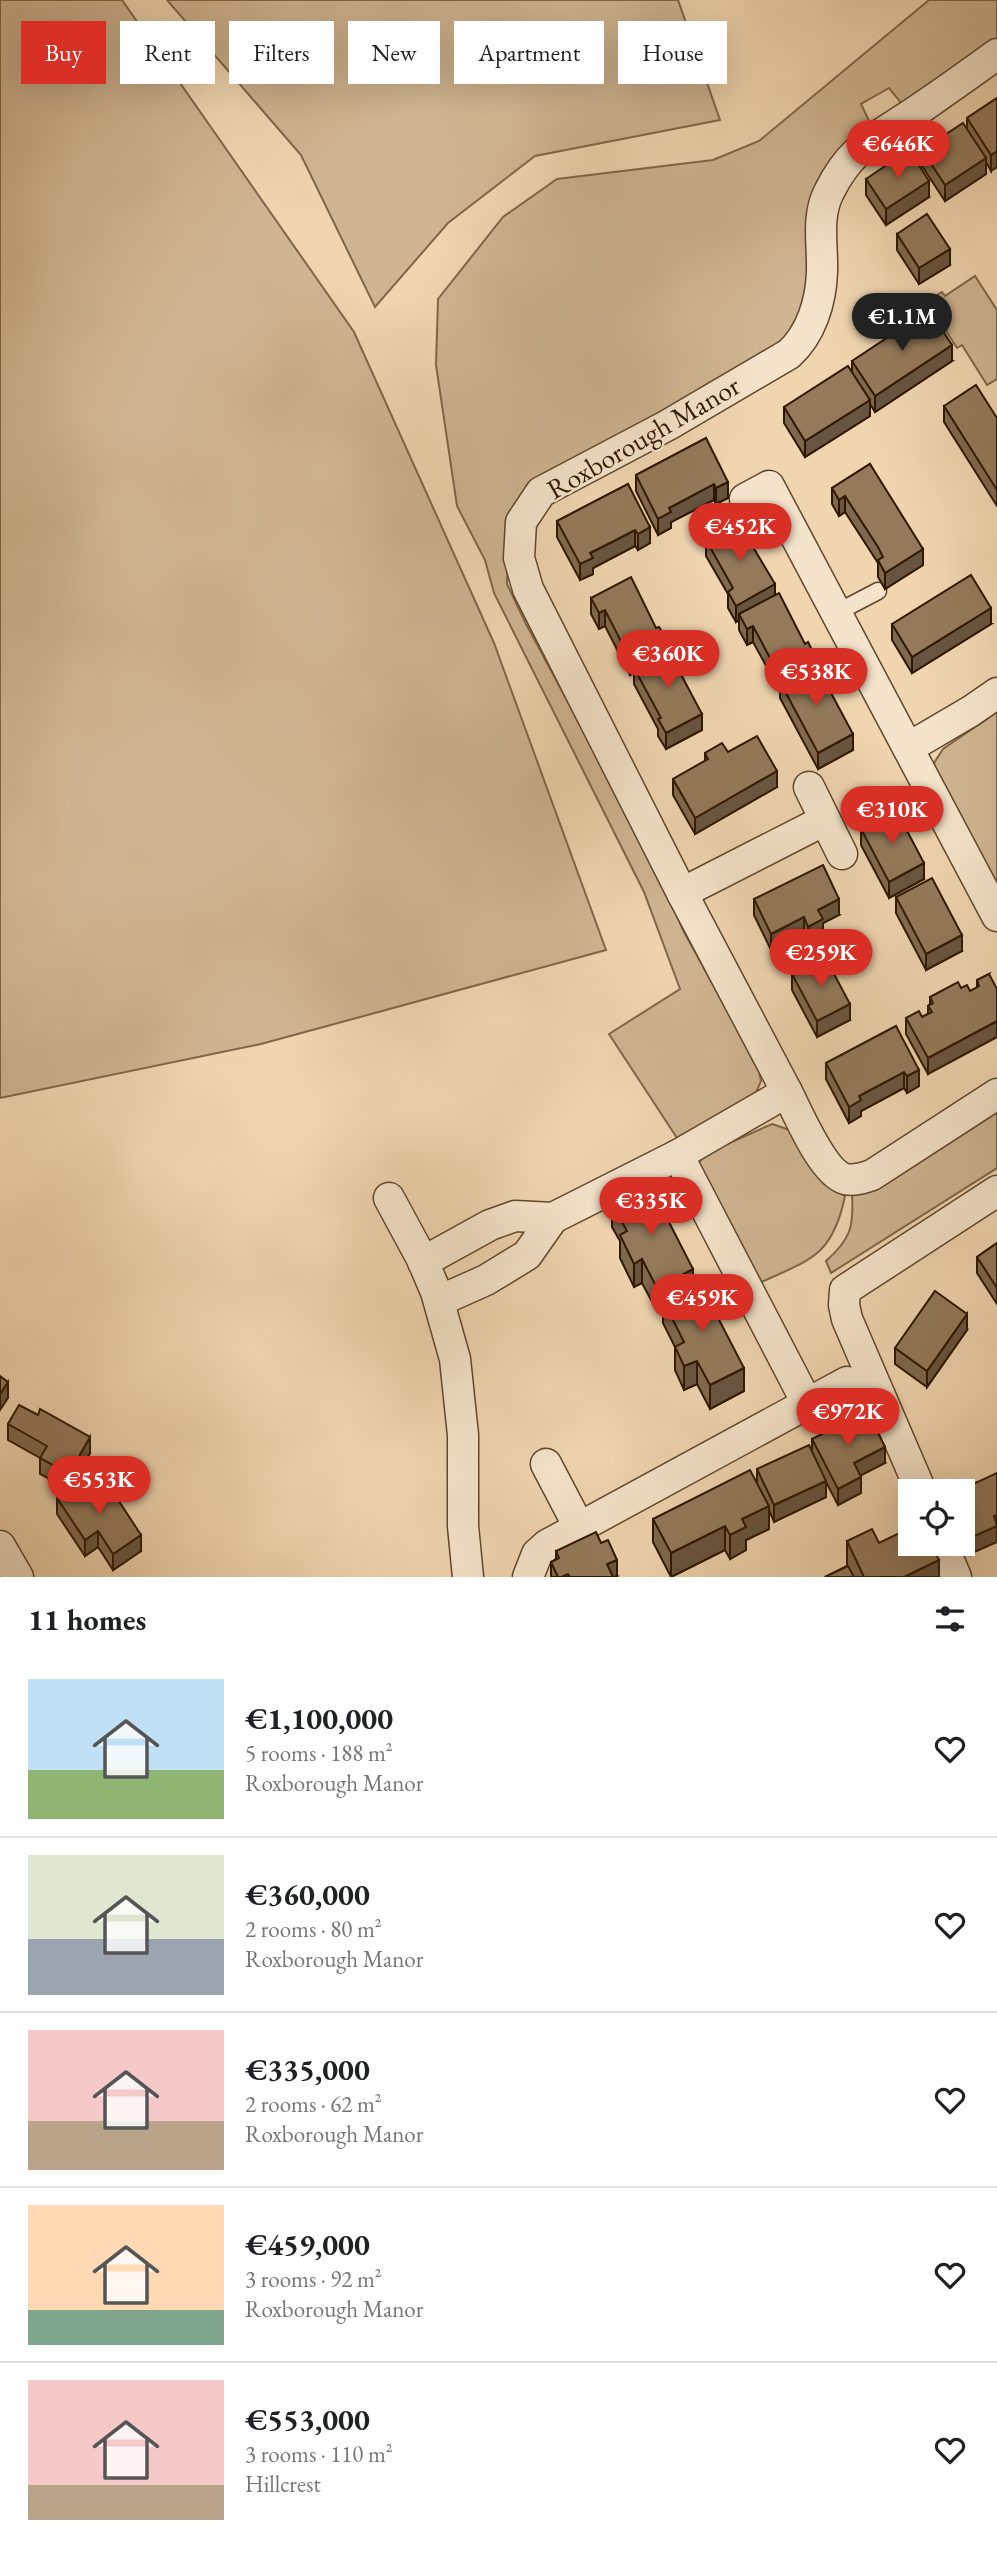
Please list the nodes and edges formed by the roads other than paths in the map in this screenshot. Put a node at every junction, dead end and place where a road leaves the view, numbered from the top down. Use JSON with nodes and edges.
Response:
{"nodes":[{"id":1,"x":997,"y":54,"type":"edge"},
{"id":2,"x":745,"y":499,"type":"dead end"},
{"id":3,"x":877,"y":591,"type":"dead end"},
{"id":4,"x":836,"y":613,"type":"junction"},
{"id":5,"x":997,"y":693,"type":"edge"},
{"id":6,"x":908,"y":748,"type":"junction"},
{"id":7,"x":809,"y":787,"type":"dead end"},
{"id":8,"x":825,"y":820,"type":"junction"},
{"id":9,"x":842,"y":854,"type":"dead end"},
{"id":10,"x":682,"y":893,"type":"junction"},
{"id":11,"x":997,"y":916,"type":"edge"},
{"id":12,"x":787,"y":1092,"type":"junction"},
{"id":13,"x":997,"y":1094,"type":"edge"},
{"id":14,"x":678,"y":1155,"type":"junction"},
{"id":15,"x":997,"y":1191,"type":"edge"},
{"id":16,"x":389,"y":1198,"type":"dead end"},
{"id":17,"x":553,"y":1218,"type":"junction"},
{"id":18,"x":423,"y":1262,"type":"junction"},
{"id":19,"x":439,"y":1301,"type":"junction"},
{"id":20,"x":848,"y":1382,"type":"dead end"},
{"id":21,"x":807,"y":1403,"type":"junction"},
{"id":22,"x":546,"y":1464,"type":"dead end"},
{"id":23,"x":916,"y":1479,"type":"edge"},
{"id":24,"x":579,"y":1527,"type":"junction"},
{"id":25,"x":0,"y":1546,"type":"edge"},
{"id":26,"x":947,"y":1556,"type":"edge"},
{"id":27,"x":18,"y":1577,"type":"edge"},
{"id":28,"x":468,"y":1577,"type":"edge"},
{"id":29,"x":528,"y":1577,"type":"edge"},
{"id":30,"x":956,"y":1577,"type":"edge"}],
"edges":[{"from":1,"to":10,"type":"street","name":"Roxborough Manor"},
{"from":2,"to":4,"type":"street"},
{"from":3,"to":4,"type":"lane"},
{"from":4,"to":6,"type":"street"},
{"from":5,"to":6,"type":"street"},
{"from":6,"to":11,"type":"street"},
{"from":7,"to":8,"type":"street"},
{"from":8,"to":9,"type":"street"},
{"from":8,"to":10,"type":"street"},
{"from":10,"to":12,"type":"street","name":"Roxborough Manor"},
{"from":12,"to":13,"type":"street","name":"Roxborough Manor"},
{"from":12,"to":14,"type":"street"},
{"from":14,"to":17,"type":"street"},
{"from":14,"to":21,"type":"street"},
{"from":15,"to":23,"type":"street"},
{"from":16,"to":18,"type":"street"},
{"from":17,"to":18,"type":"street"},
{"from":17,"to":19,"type":"street"},
{"from":18,"to":19,"type":"street"},
{"from":19,"to":28,"type":"street"},
{"from":20,"to":21,"type":"street"},
{"from":21,"to":24,"type":"street"},
{"from":22,"to":24,"type":"street"},
{"from":24,"to":29,"type":"street"},
{"from":25,"to":27,"type":"street"},
{"from":26,"to":30,"type":"street"}]}
